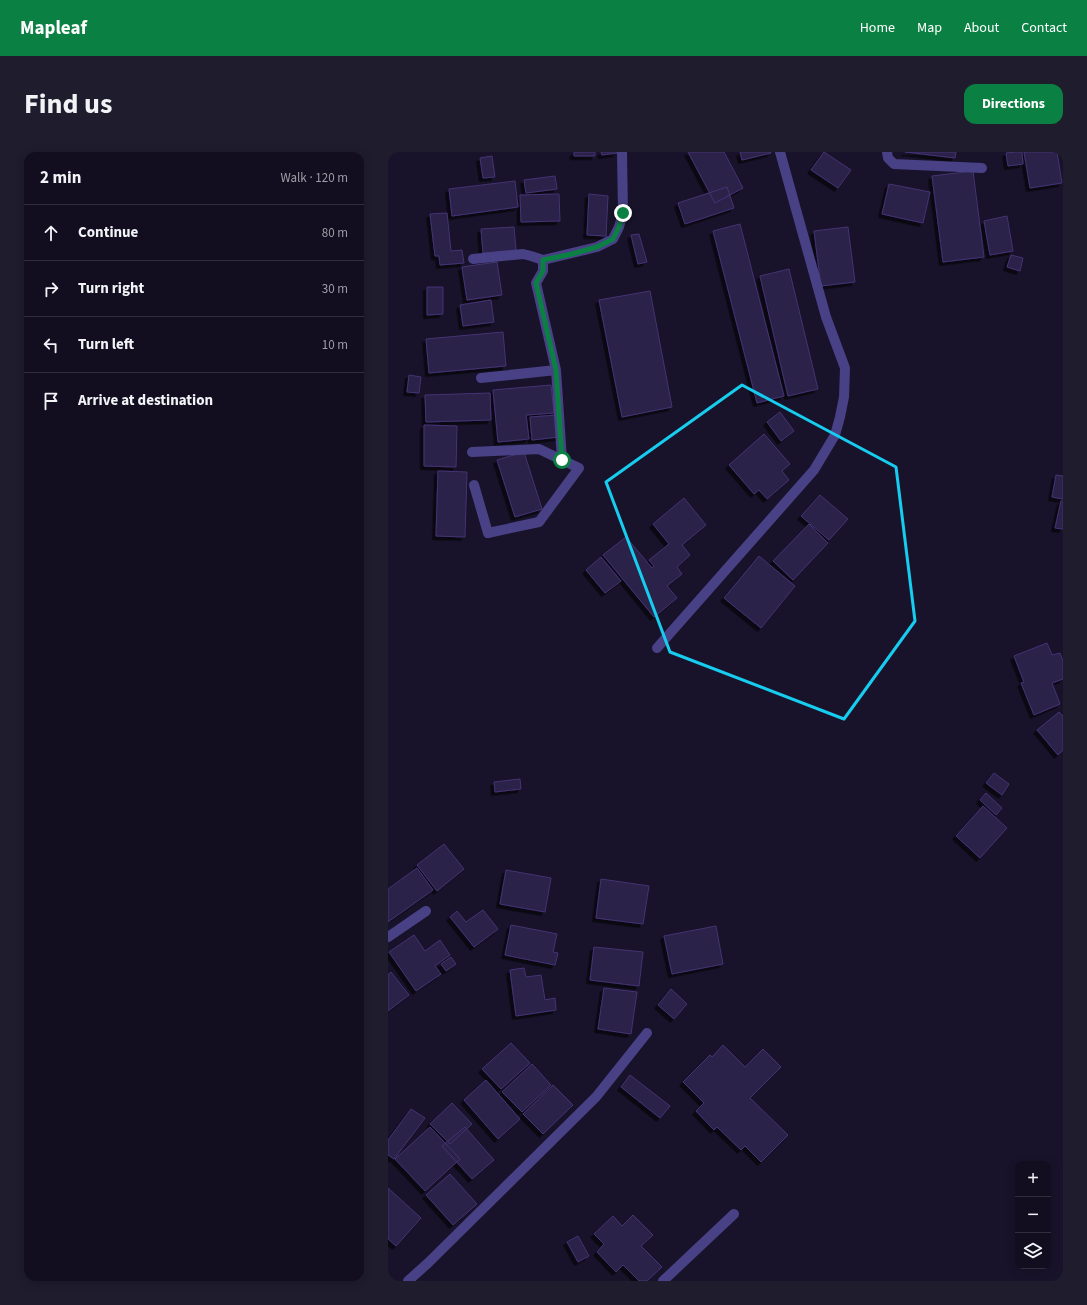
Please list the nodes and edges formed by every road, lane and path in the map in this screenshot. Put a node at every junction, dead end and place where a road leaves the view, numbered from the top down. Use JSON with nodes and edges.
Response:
{"nodes":[{"id":1,"x":622,"y":152,"type":"edge"},
{"id":2,"x":780,"y":152,"type":"edge"},
{"id":3,"x":887,"y":152,"type":"edge"},
{"id":4,"x":982,"y":168,"type":"dead end"},
{"id":5,"x":473,"y":259,"type":"dead end"},
{"id":6,"x":543,"y":260,"type":"junction"},
{"id":7,"x":556,"y":370,"type":"junction"},
{"id":8,"x":481,"y":378,"type":"dead end"},
{"id":9,"x":472,"y":452,"type":"dead end"},
{"id":10,"x":562,"y":460,"type":"junction"},
{"id":11,"x":474,"y":485,"type":"dead end"},
{"id":12,"x":657,"y":648,"type":"dead end"},
{"id":13,"x":426,"y":911,"type":"dead end"},
{"id":14,"x":388,"y":936,"type":"edge"},
{"id":15,"x":647,"y":1034,"type":"dead end"},
{"id":16,"x":734,"y":1214,"type":"dead end"},
{"id":17,"x":408,"y":1281,"type":"edge"},
{"id":18,"x":663,"y":1281,"type":"edge"}],
"edges":[{"from":1,"to":6,"type":"street"},
{"from":2,"to":12,"type":"street"},
{"from":3,"to":4,"type":"street"},
{"from":5,"to":6,"type":"street"},
{"from":6,"to":7,"type":"street"},
{"from":7,"to":8,"type":"street"},
{"from":7,"to":10,"type":"street"},
{"from":9,"to":10,"type":"street"},
{"from":10,"to":11,"type":"street"},
{"from":13,"to":14,"type":"street"},
{"from":15,"to":17,"type":"street"},
{"from":16,"to":18,"type":"street"}]}
